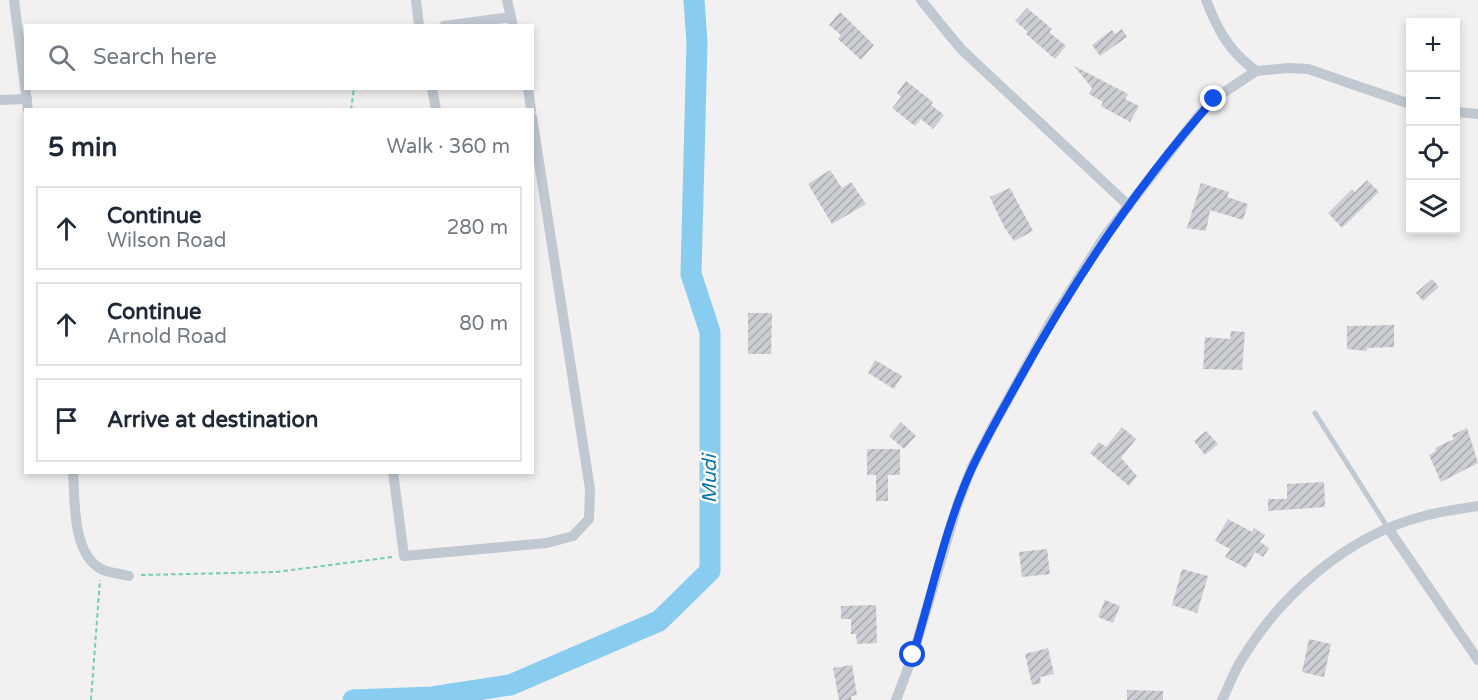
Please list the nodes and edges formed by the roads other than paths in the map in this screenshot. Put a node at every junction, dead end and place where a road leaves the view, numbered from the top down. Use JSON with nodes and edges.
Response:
{"nodes":[{"id":1,"x":14,"y":0,"type":"edge"},
{"id":2,"x":416,"y":0,"type":"edge"},
{"id":3,"x":507,"y":0,"type":"edge"},
{"id":4,"x":921,"y":0,"type":"edge"},
{"id":5,"x":1206,"y":0,"type":"edge"},
{"id":6,"x":512,"y":21,"type":"edge"},
{"id":7,"x":419,"y":24,"type":"edge"},
{"id":8,"x":471,"y":24,"type":"edge"},
{"id":9,"x":1256,"y":71,"type":"junction"},
{"id":10,"x":24,"y":74,"type":"edge"},
{"id":11,"x":432,"y":90,"type":"edge"},
{"id":12,"x":528,"y":90,"type":"edge"},
{"id":13,"x":0,"y":100,"type":"edge"},
{"id":14,"x":1406,"y":103,"type":"edge"},
{"id":15,"x":28,"y":104,"type":"edge"},
{"id":16,"x":436,"y":108,"type":"edge"},
{"id":17,"x":531,"y":108,"type":"edge"},
{"id":18,"x":1460,"y":112,"type":"edge"},
{"id":19,"x":1478,"y":114,"type":"edge"},
{"id":20,"x":534,"y":130,"type":"edge"},
{"id":21,"x":1129,"y":206,"type":"junction"},
{"id":22,"x":1315,"y":414,"type":"dead end"},
{"id":23,"x":73,"y":474,"type":"edge"},
{"id":24,"x":393,"y":474,"type":"edge"},
{"id":25,"x":1478,"y":506,"type":"edge"},
{"id":26,"x":1388,"y":528,"type":"junction"},
{"id":27,"x":129,"y":576,"type":"road end"},
{"id":28,"x":1478,"y":660,"type":"edge"},
{"id":29,"x":896,"y":700,"type":"edge"},
{"id":30,"x":1222,"y":700,"type":"edge"}],
"edges":[{"from":1,"to":10,"type":"street"},
{"from":2,"to":7,"type":"street"},
{"from":3,"to":6,"type":"street"},
{"from":4,"to":21,"type":"street"},
{"from":5,"to":9,"type":"street"},
{"from":6,"to":8,"type":"street"},
{"from":9,"to":14,"type":"street"},
{"from":9,"to":21,"type":"street"},
{"from":11,"to":16,"type":"street"},
{"from":12,"to":17,"type":"street"},
{"from":13,"to":15,"type":"street"},
{"from":18,"to":19,"type":"street"},
{"from":20,"to":24,"type":"street"},
{"from":21,"to":29,"type":"street"},
{"from":22,"to":26,"type":"lane"},
{"from":23,"to":27,"type":"street"},
{"from":25,"to":26,"type":"street"},
{"from":26,"to":28,"type":"street"},
{"from":26,"to":30,"type":"street"}]}
